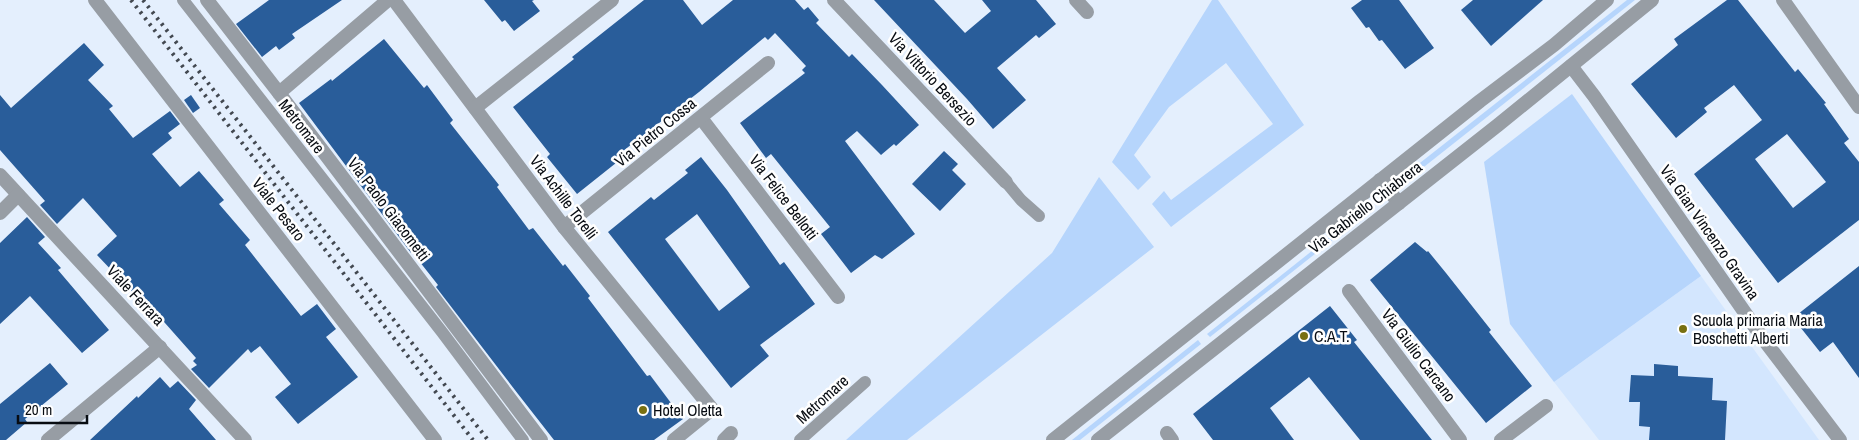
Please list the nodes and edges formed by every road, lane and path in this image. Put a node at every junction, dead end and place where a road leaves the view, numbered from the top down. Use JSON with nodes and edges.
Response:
{"nodes":[{"id":1,"x":95,"y":0,"type":"edge"},
{"id":2,"x":183,"y":0,"type":"edge"},
{"id":3,"x":207,"y":0,"type":"edge"},
{"id":4,"x":388,"y":0,"type":"edge"},
{"id":5,"x":394,"y":0,"type":"edge"},
{"id":6,"x":612,"y":0,"type":"edge"},
{"id":7,"x":834,"y":0,"type":"edge"},
{"id":8,"x":1076,"y":0,"type":"edge"},
{"id":9,"x":1607,"y":0,"type":"edge"},
{"id":10,"x":1652,"y":0,"type":"edge"},
{"id":11,"x":1783,"y":0,"type":"edge"},
{"id":12,"x":1087,"y":12,"type":"dead end"},
{"id":13,"x":768,"y":63,"type":"dead end"},
{"id":14,"x":1571,"y":66,"type":"junction"},
{"id":15,"x":279,"y":93,"type":"junction"},
{"id":16,"x":1859,"y":107,"type":"edge"},
{"id":17,"x":475,"y":108,"type":"junction"},
{"id":18,"x":701,"y":118,"type":"junction"},
{"id":19,"x":0,"y":175,"type":"edge"},
{"id":20,"x":1380,"y":180,"type":"junction"},
{"id":21,"x":1006,"y":182,"type":"joint"},
{"id":22,"x":18,"y":195,"type":"junction"},
{"id":23,"x":1399,"y":203,"type":"junction"},
{"id":24,"x":0,"y":212,"type":"edge"},
{"id":25,"x":1039,"y":216,"type":"dead end"},
{"id":26,"x":564,"y":227,"type":"junction"},
{"id":27,"x":1349,"y":291,"type":"dead end"},
{"id":28,"x":838,"y":297,"type":"dead end"},
{"id":29,"x":160,"y":347,"type":"junction"},
{"id":30,"x":865,"y":382,"type":"dead end"},
{"id":31,"x":1546,"y":406,"type":"dead end"},
{"id":32,"x":48,"y":440,"type":"edge"},
{"id":33,"x":245,"y":440,"type":"edge"},
{"id":34,"x":435,"y":440,"type":"edge"},
{"id":35,"x":523,"y":440,"type":"edge"},
{"id":36,"x":541,"y":440,"type":"edge"},
{"id":37,"x":674,"y":440,"type":"edge"},
{"id":38,"x":800,"y":440,"type":"edge"},
{"id":39,"x":1054,"y":440,"type":"edge"},
{"id":40,"x":1098,"y":440,"type":"edge"},
{"id":41,"x":1460,"y":440,"type":"edge"},
{"id":42,"x":1501,"y":440,"type":"edge"},
{"id":43,"x":1840,"y":440,"type":"edge"}],
"edges":[{"from":1,"to":34,"type":"street","name":"Viale Pesaro"},
{"from":2,"to":35,"type":"lane","name":"Metromare"},
{"from":3,"to":15,"type":"street","name":"Via Paolo Giacometti"},
{"from":4,"to":15,"type":"street"},
{"from":5,"to":17,"type":"street","name":"Via Achille Torelli"},
{"from":6,"to":17,"type":"street"},
{"from":7,"to":21,"type":"street","name":"Via Vittorio Bersezio"},
{"from":8,"to":12,"type":"street"},
{"from":9,"to":20,"type":"street","name":"Via Gabriello Chiabrera"},
{"from":10,"to":14,"type":"street","name":"Via Gabriello Chiabrera"},
{"from":11,"to":16,"type":"street"},
{"from":13,"to":18,"type":"street","name":"Via Pietro Cossa"},
{"from":14,"to":23,"type":"street","name":"Via Gabriello Chiabrera"},
{"from":14,"to":43,"type":"street","name":"Via Gian Vincenzo Gravina"},
{"from":15,"to":36,"type":"street","name":"Via Paolo Giacometti"},
{"from":17,"to":26,"type":"street","name":"Via Achille Torelli"},
{"from":18,"to":26,"type":"street","name":"Via Pietro Cossa"},
{"from":18,"to":28,"type":"street","name":"Via Felice Bellotti"},
{"from":19,"to":22,"type":"street","name":"Viale Ferrara"},
{"from":20,"to":23,"type":"street"},
{"from":20,"to":39,"type":"street","name":"Via Gabriello Chiabrera"},
{"from":21,"to":25,"type":"lane"},
{"from":22,"to":24,"type":"street"},
{"from":22,"to":29,"type":"street","name":"Viale Ferrara"},
{"from":23,"to":40,"type":"street","name":"Via Gabriello Chiabrera"},
{"from":26,"to":37,"type":"street","name":"Via Achille Torelli"},
{"from":27,"to":41,"type":"street","name":"Via Giulio Carcano"},
{"from":29,"to":32,"type":"street"},
{"from":29,"to":33,"type":"street","name":"Viale Ferrara"},
{"from":30,"to":38,"type":"lane","name":"Metromare"},
{"from":31,"to":42,"type":"street"}]}
